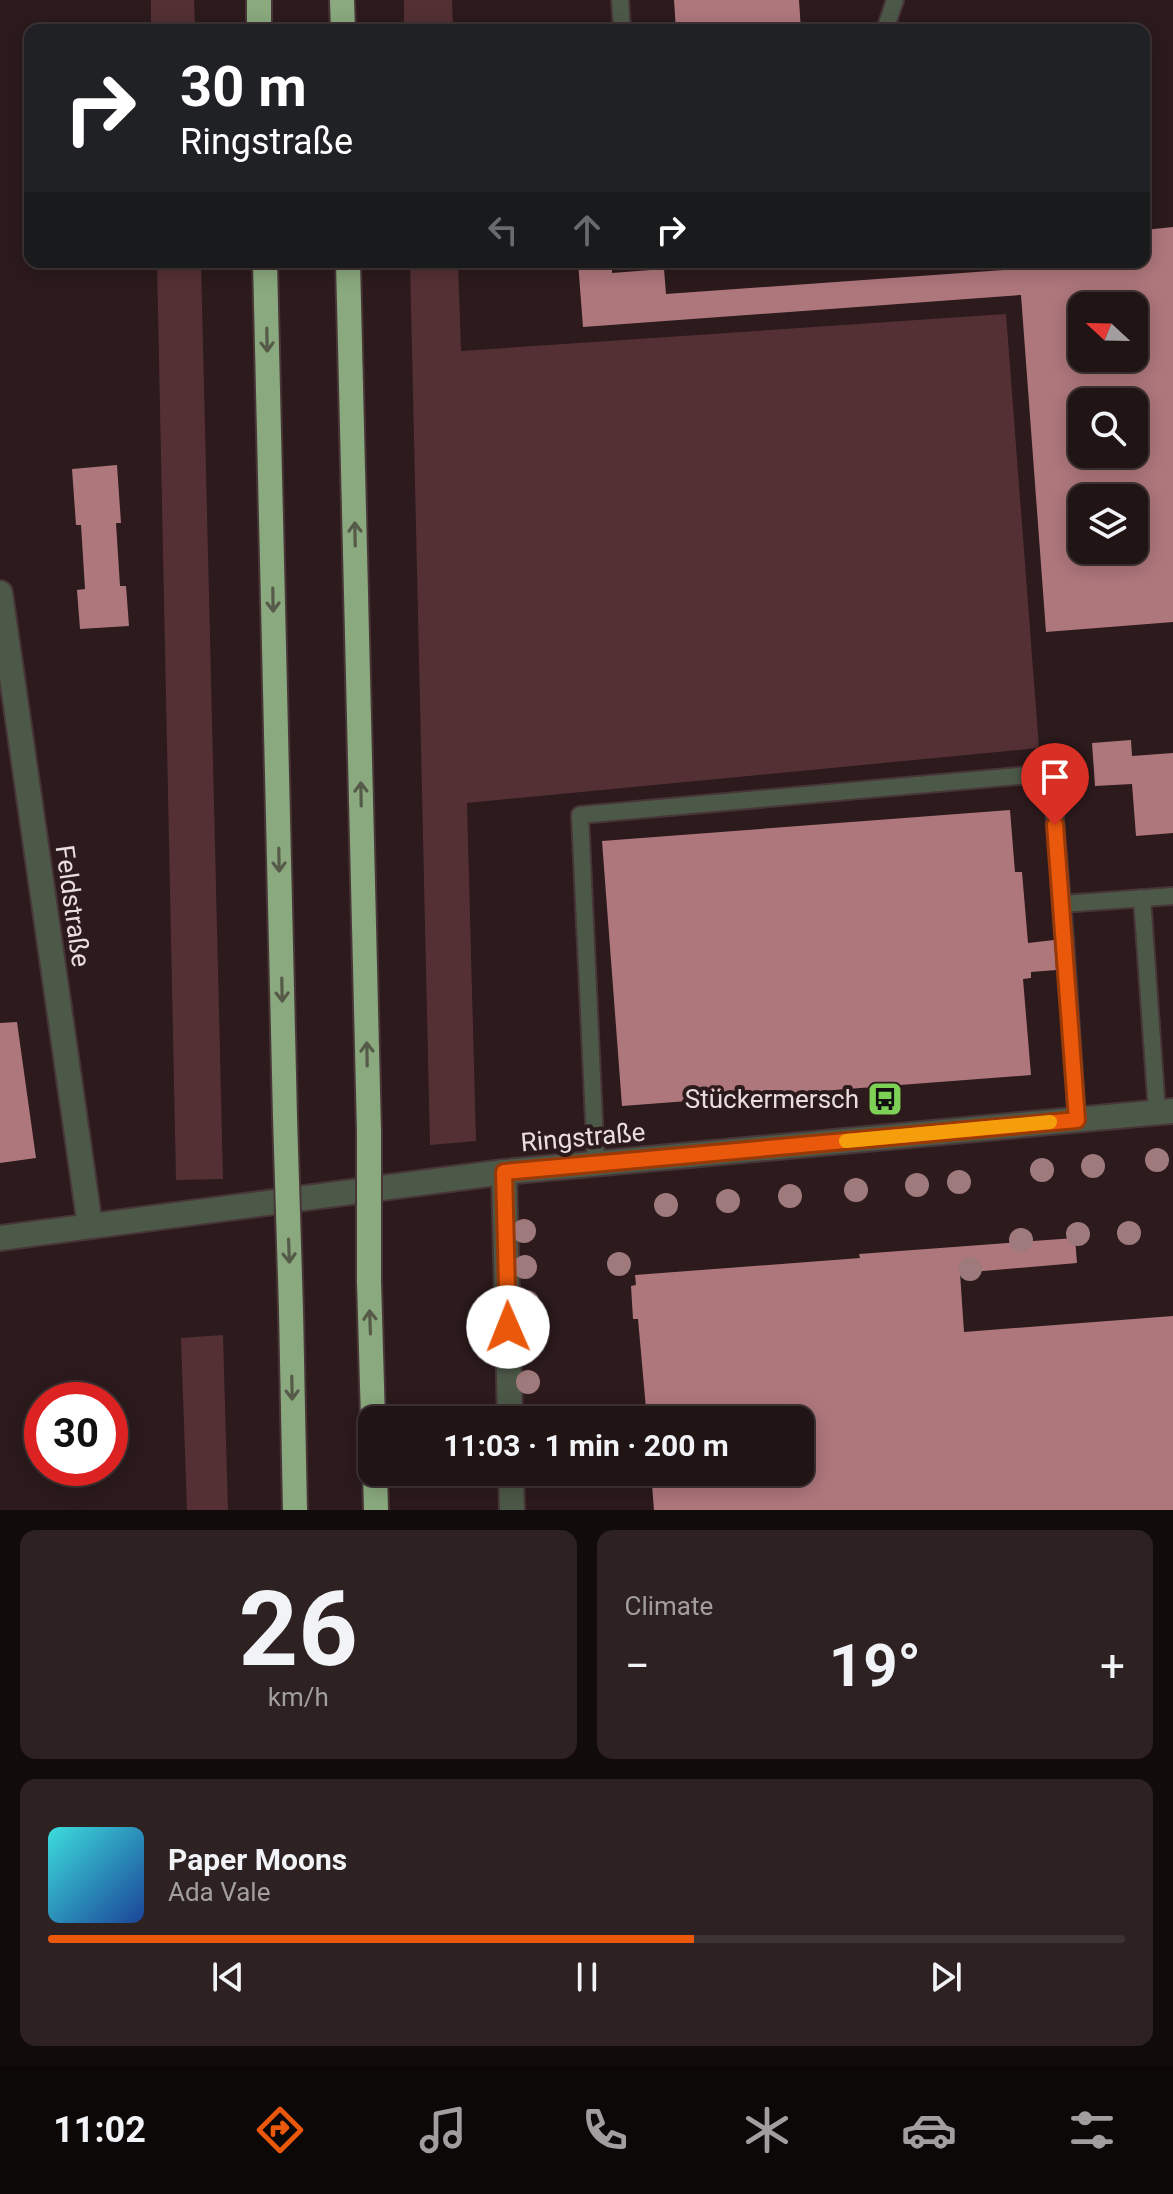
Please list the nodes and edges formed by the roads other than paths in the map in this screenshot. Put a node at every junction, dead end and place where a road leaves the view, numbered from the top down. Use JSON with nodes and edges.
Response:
{"nodes":[{"id":1,"x":259,"y":0,"type":"edge"},
{"id":2,"x":342,"y":0,"type":"edge"},
{"id":3,"x":620,"y":0,"type":"edge"},
{"id":4,"x":895,"y":0,"type":"edge"},
{"id":5,"x":259,"y":24,"type":"edge"},
{"id":6,"x":343,"y":24,"type":"edge"},
{"id":7,"x":622,"y":24,"type":"edge"},
{"id":8,"x":887,"y":24,"type":"edge"},
{"id":9,"x":265,"y":268,"type":"edge"},
{"id":10,"x":348,"y":268,"type":"edge"},
{"id":11,"x":0,"y":593,"type":"edge"},
{"id":12,"x":1173,"y":896,"type":"edge"},
{"id":13,"x":1142,"y":898,"type":"junction"},
{"id":14,"x":1062,"y":904,"type":"junction"},
{"id":15,"x":1165,"y":1111,"type":"edge"},
{"id":16,"x":1077,"y":1120,"type":"junction"},
{"id":17,"x":596,"y":1164,"type":"junction"},
{"id":18,"x":504,"y":1172,"type":"junction"},
{"id":19,"x":90,"y":1226,"type":"junction"},
{"id":20,"x":0,"y":1238,"type":"edge"},
{"id":21,"x":373,"y":1406,"type":"edge"},
{"id":22,"x":510,"y":1406,"type":"edge"},
{"id":23,"x":375,"y":1486,"type":"edge"},
{"id":24,"x":511,"y":1486,"type":"edge"},
{"id":25,"x":295,"y":1510,"type":"edge"},
{"id":26,"x":376,"y":1510,"type":"edge"},
{"id":27,"x":512,"y":1510,"type":"edge"}],
"edges":[{"from":1,"to":5,"type":"highway"},
{"from":2,"to":6,"type":"highway"},
{"from":3,"to":7,"type":"lane"},
{"from":4,"to":8,"type":"lane"},
{"from":9,"to":25,"type":"highway","one_way":true,"bridge":true},
{"from":21,"to":10,"type":"highway","one_way":true,"bridge":true},
{"from":11,"to":19,"type":"street","name":"Feldstraße"},
{"from":12,"to":13,"type":"lane"},
{"from":13,"to":14,"type":"lane"},
{"from":13,"to":15,"type":"lane"},
{"from":14,"to":16,"type":"lane"},
{"from":14,"to":17,"type":"lane"},
{"from":15,"to":16,"type":"street","name":"Ringstraße"},
{"from":16,"to":17,"type":"street","name":"Ringstraße"},
{"from":17,"to":18,"type":"street","name":"Ringstraße"},
{"from":18,"to":19,"type":"street","name":"Ringstraße"},
{"from":18,"to":22,"type":"street"},
{"from":19,"to":20,"type":"street","name":"Ringstraße"},
{"from":23,"to":26,"type":"highway"},
{"from":24,"to":27,"type":"street"}]}
